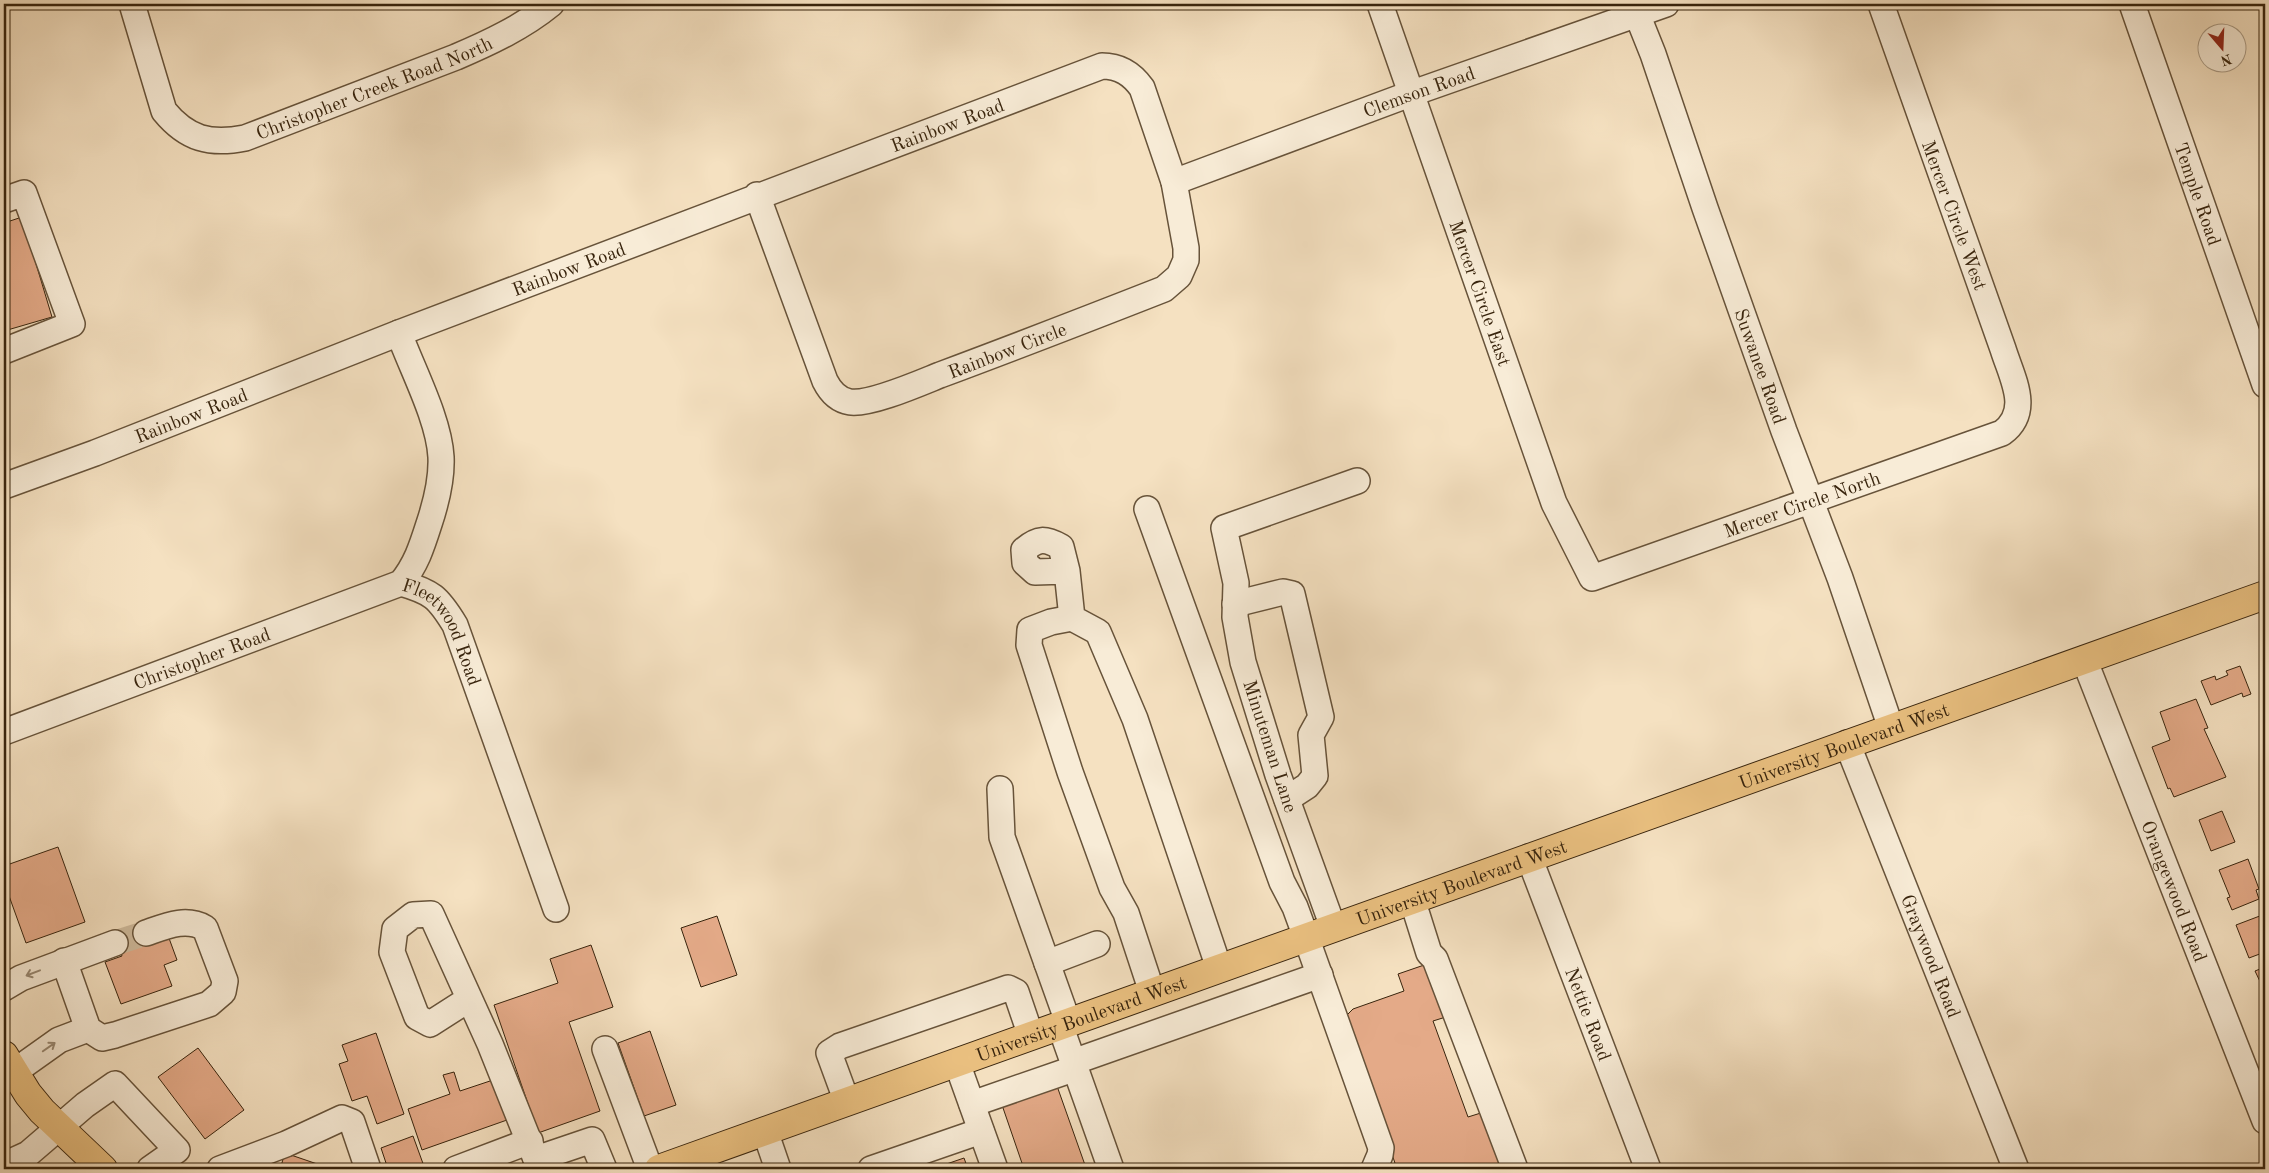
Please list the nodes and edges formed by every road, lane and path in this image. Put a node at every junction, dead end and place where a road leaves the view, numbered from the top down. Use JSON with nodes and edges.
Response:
{"nodes":[{"id":1,"x":132,"y":4,"type":"edge"},
{"id":2,"x":551,"y":4,"type":"edge"},
{"id":3,"x":1380,"y":4,"type":"edge"},
{"id":4,"x":1666,"y":4,"type":"edge"},
{"id":5,"x":1881,"y":4,"type":"edge"},
{"id":6,"x":2132,"y":4,"type":"edge"},
{"id":7,"x":1635,"y":9,"type":"edge"},
{"id":8,"x":1134,"y":76,"type":"joint"},
{"id":9,"x":1410,"y":94,"type":"junction"},
{"id":10,"x":1174,"y":182,"type":"junction"},
{"id":11,"x":757,"y":195,"type":"junction"},
{"id":12,"x":4,"y":200,"type":"edge"},
{"id":13,"x":399,"y":333,"type":"junction"},
{"id":14,"x":4,"y":351,"type":"edge"},
{"id":15,"x":2265,"y":385,"type":"edge"},
{"id":16,"x":2011,"y":426,"type":"joint"},
{"id":17,"x":1357,"y":481,"type":"dead end"},
{"id":18,"x":4,"y":486,"type":"edge"},
{"id":19,"x":1810,"y":501,"type":"junction"},
{"id":20,"x":1147,"y":509,"type":"dead end"},
{"id":21,"x":1067,"y":571,"type":"dead end"},
{"id":22,"x":1592,"y":578,"type":"joint"},
{"id":23,"x":401,"y":583,"type":"junction"},
{"id":24,"x":2265,"y":595,"type":"edge"},
{"id":25,"x":1235,"y":604,"type":"junction"},
{"id":26,"x":1072,"y":618,"type":"junction"},
{"id":27,"x":2084,"y":659,"type":"junction"},
{"id":28,"x":1891,"y":728,"type":"junction"},
{"id":29,"x":4,"y":732,"type":"edge"},
{"id":30,"x":1847,"y":743,"type":"junction"},
{"id":31,"x":1000,"y":790,"type":"dead end"},
{"id":32,"x":1287,"y":799,"type":"junction"},
{"id":33,"x":1529,"y":857,"type":"junction"},
{"id":34,"x":1412,"y":899,"type":"junction"},
{"id":35,"x":556,"y":909,"type":"dead end"},
{"id":36,"x":1333,"y":928,"type":"junction"},
{"id":37,"x":146,"y":933,"type":"tunnel mouth"},
{"id":38,"x":1306,"y":937,"type":"junction"},
{"id":39,"x":115,"y":943,"type":"tunnel mouth"},
{"id":40,"x":1097,"y":944,"type":"dead end"},
{"id":41,"x":64,"y":961,"type":"junction"},
{"id":42,"x":1047,"y":963,"type":"junction"},
{"id":43,"x":1218,"y":968,"type":"junction"},
{"id":44,"x":1320,"y":975,"type":"junction"},
{"id":45,"x":4,"y":988,"type":"edge"},
{"id":46,"x":1152,"y":992,"type":"junction"},
{"id":47,"x":469,"y":999,"type":"dead end"},
{"id":48,"x":1064,"y":1024,"type":"junction"},
{"id":49,"x":88,"y":1029,"type":"junction"},
{"id":50,"x":1032,"y":1036,"type":"junction"},
{"id":51,"x":605,"y":1049,"type":"dead end"},
{"id":52,"x":956,"y":1062,"type":"junction"},
{"id":53,"x":9,"y":1064,"type":"edge"},
{"id":54,"x":1074,"y":1065,"type":"junction"},
{"id":55,"x":847,"y":1102,"type":"junction"},
{"id":56,"x":972,"y":1104,"type":"junction"},
{"id":57,"x":2265,"y":1121,"type":"edge"},
{"id":58,"x":58,"y":1128,"type":"junction"},
{"id":59,"x":765,"y":1131,"type":"junction"},
{"id":60,"x":981,"y":1131,"type":"junction"},
{"id":61,"x":535,"y":1157,"type":"edge"},
{"id":62,"x":504,"y":1160,"type":"edge"},
{"id":63,"x":4,"y":1166,"type":"edge"},
{"id":64,"x":230,"y":1168,"type":"edge"},
{"id":65,"x":103,"y":1169,"type":"edge"},
{"id":66,"x":150,"y":1169,"type":"edge"},
{"id":67,"x":368,"y":1169,"type":"edge"},
{"id":68,"x":456,"y":1169,"type":"edge"},
{"id":69,"x":604,"y":1169,"type":"edge"},
{"id":70,"x":650,"y":1169,"type":"edge"},
{"id":71,"x":659,"y":1169,"type":"edge"},
{"id":72,"x":778,"y":1169,"type":"edge"},
{"id":73,"x":872,"y":1169,"type":"edge"},
{"id":74,"x":995,"y":1169,"type":"edge"},
{"id":75,"x":1111,"y":1169,"type":"edge"},
{"id":76,"x":1374,"y":1169,"type":"edge"},
{"id":77,"x":1516,"y":1169,"type":"edge"},
{"id":78,"x":1648,"y":1169,"type":"edge"},
{"id":79,"x":2016,"y":1169,"type":"edge"}],
"edges":[{"from":1,"to":2,"type":"street","name":"Christopher Creek Road North"},
{"from":3,"to":9,"type":"street","name":"Mercer Circle East"},
{"from":4,"to":7,"type":"street","name":"Clemson Road"},
{"from":5,"to":16,"type":"street","name":"Mercer Circle West"},
{"from":6,"to":15,"type":"street","name":"Temple Road"},
{"from":7,"to":9,"type":"street","name":"Clemson Road"},
{"from":7,"to":19,"type":"street","name":"Suwanee Road"},
{"from":8,"to":10,"type":"street","name":"Rainbow Circle"},
{"from":8,"to":11,"type":"street","name":"Rainbow Road"},
{"from":9,"to":10,"type":"street","name":"Clemson Road"},
{"from":9,"to":22,"type":"street","name":"Mercer Circle East"},
{"from":10,"to":11,"type":"street","name":"Rainbow Circle"},
{"from":11,"to":13,"type":"street","name":"Rainbow Road"},
{"from":12,"to":14,"type":"street"},
{"from":13,"to":18,"type":"street","name":"Rainbow Road"},
{"from":13,"to":23,"type":"street","name":"Fleetwood Road"},
{"from":16,"to":19,"type":"street","name":"Mercer Circle North"},
{"from":17,"to":25,"type":"street","name":"Minuteman Lane"},
{"from":19,"to":22,"type":"street","name":"Mercer Circle North"},
{"from":19,"to":28,"type":"street","name":"Suwanee Road"},
{"from":20,"to":38,"type":"street"},
{"from":21,"to":26,"type":"street"},
{"from":23,"to":29,"type":"street","name":"Christopher Road"},
{"from":23,"to":35,"type":"street","name":"Fleetwood Road"},
{"from":24,"to":27,"type":"main road","name":"University Boulevard West"},
{"from":25,"to":32,"type":"street","name":"Minuteman Lane"},
{"from":25,"to":32,"type":"street"},
{"from":26,"to":43,"type":"street"},
{"from":26,"to":46,"type":"street"},
{"from":27,"to":28,"type":"main road","name":"University Boulevard West"},
{"from":27,"to":57,"type":"street","name":"Orangewood Road"},
{"from":28,"to":30,"type":"main road","name":"University Boulevard West"},
{"from":30,"to":33,"type":"main road","name":"University Boulevard West"},
{"from":30,"to":79,"type":"street","name":"Graywood Road"},
{"from":31,"to":42,"type":"street"},
{"from":32,"to":36,"type":"street","name":"Minuteman Lane"},
{"from":33,"to":34,"type":"main road","name":"University Boulevard West"},
{"from":33,"to":78,"type":"street","name":"Nettie Road"},
{"from":34,"to":36,"type":"main road","name":"University Boulevard West"},
{"from":34,"to":77,"type":"street"},
{"from":36,"to":38,"type":"main road","name":"University Boulevard West"},
{"from":37,"to":49,"type":"street"},
{"from":38,"to":43,"type":"main road","name":"University Boulevard West"},
{"from":38,"to":44,"type":"street"},
{"from":39,"to":41,"type":"street"},
{"from":40,"to":42,"type":"street"},
{"from":41,"to":45,"type":"street","one_way":true},
{"from":41,"to":49,"type":"street"},
{"from":42,"to":48,"type":"street"},
{"from":43,"to":46,"type":"main road","name":"University Boulevard West"},
{"from":44,"to":54,"type":"street"},
{"from":44,"to":76,"type":"street"},
{"from":46,"to":48,"type":"main road","name":"University Boulevard West"},
{"from":47,"to":61,"type":"street"},
{"from":48,"to":50,"type":"main road","name":"University Boulevard West"},
{"from":48,"to":54,"type":"street"},
{"from":53,"to":49,"type":"street","one_way":true},
{"from":50,"to":52,"type":"main road","name":"University Boulevard West"},
{"from":50,"to":55,"type":"street"},
{"from":51,"to":70,"type":"street"},
{"from":52,"to":55,"type":"main road","name":"University Boulevard West"},
{"from":52,"to":56,"type":"street"},
{"from":53,"to":58,"type":"main road"},
{"from":54,"to":56,"type":"street"},
{"from":54,"to":75,"type":"street"},
{"from":55,"to":59,"type":"main road","name":"University Boulevard West"},
{"from":56,"to":60,"type":"street"},
{"from":58,"to":63,"type":"street"},
{"from":58,"to":65,"type":"main road"},
{"from":58,"to":66,"type":"street"},
{"from":59,"to":71,"type":"main road","name":"University Boulevard West"},
{"from":59,"to":72,"type":"street"},
{"from":60,"to":73,"type":"street"},
{"from":60,"to":74,"type":"street"},
{"from":61,"to":62,"type":"street"},
{"from":61,"to":69,"type":"street"},
{"from":62,"to":68,"type":"street"},
{"from":64,"to":67,"type":"street"}]}
